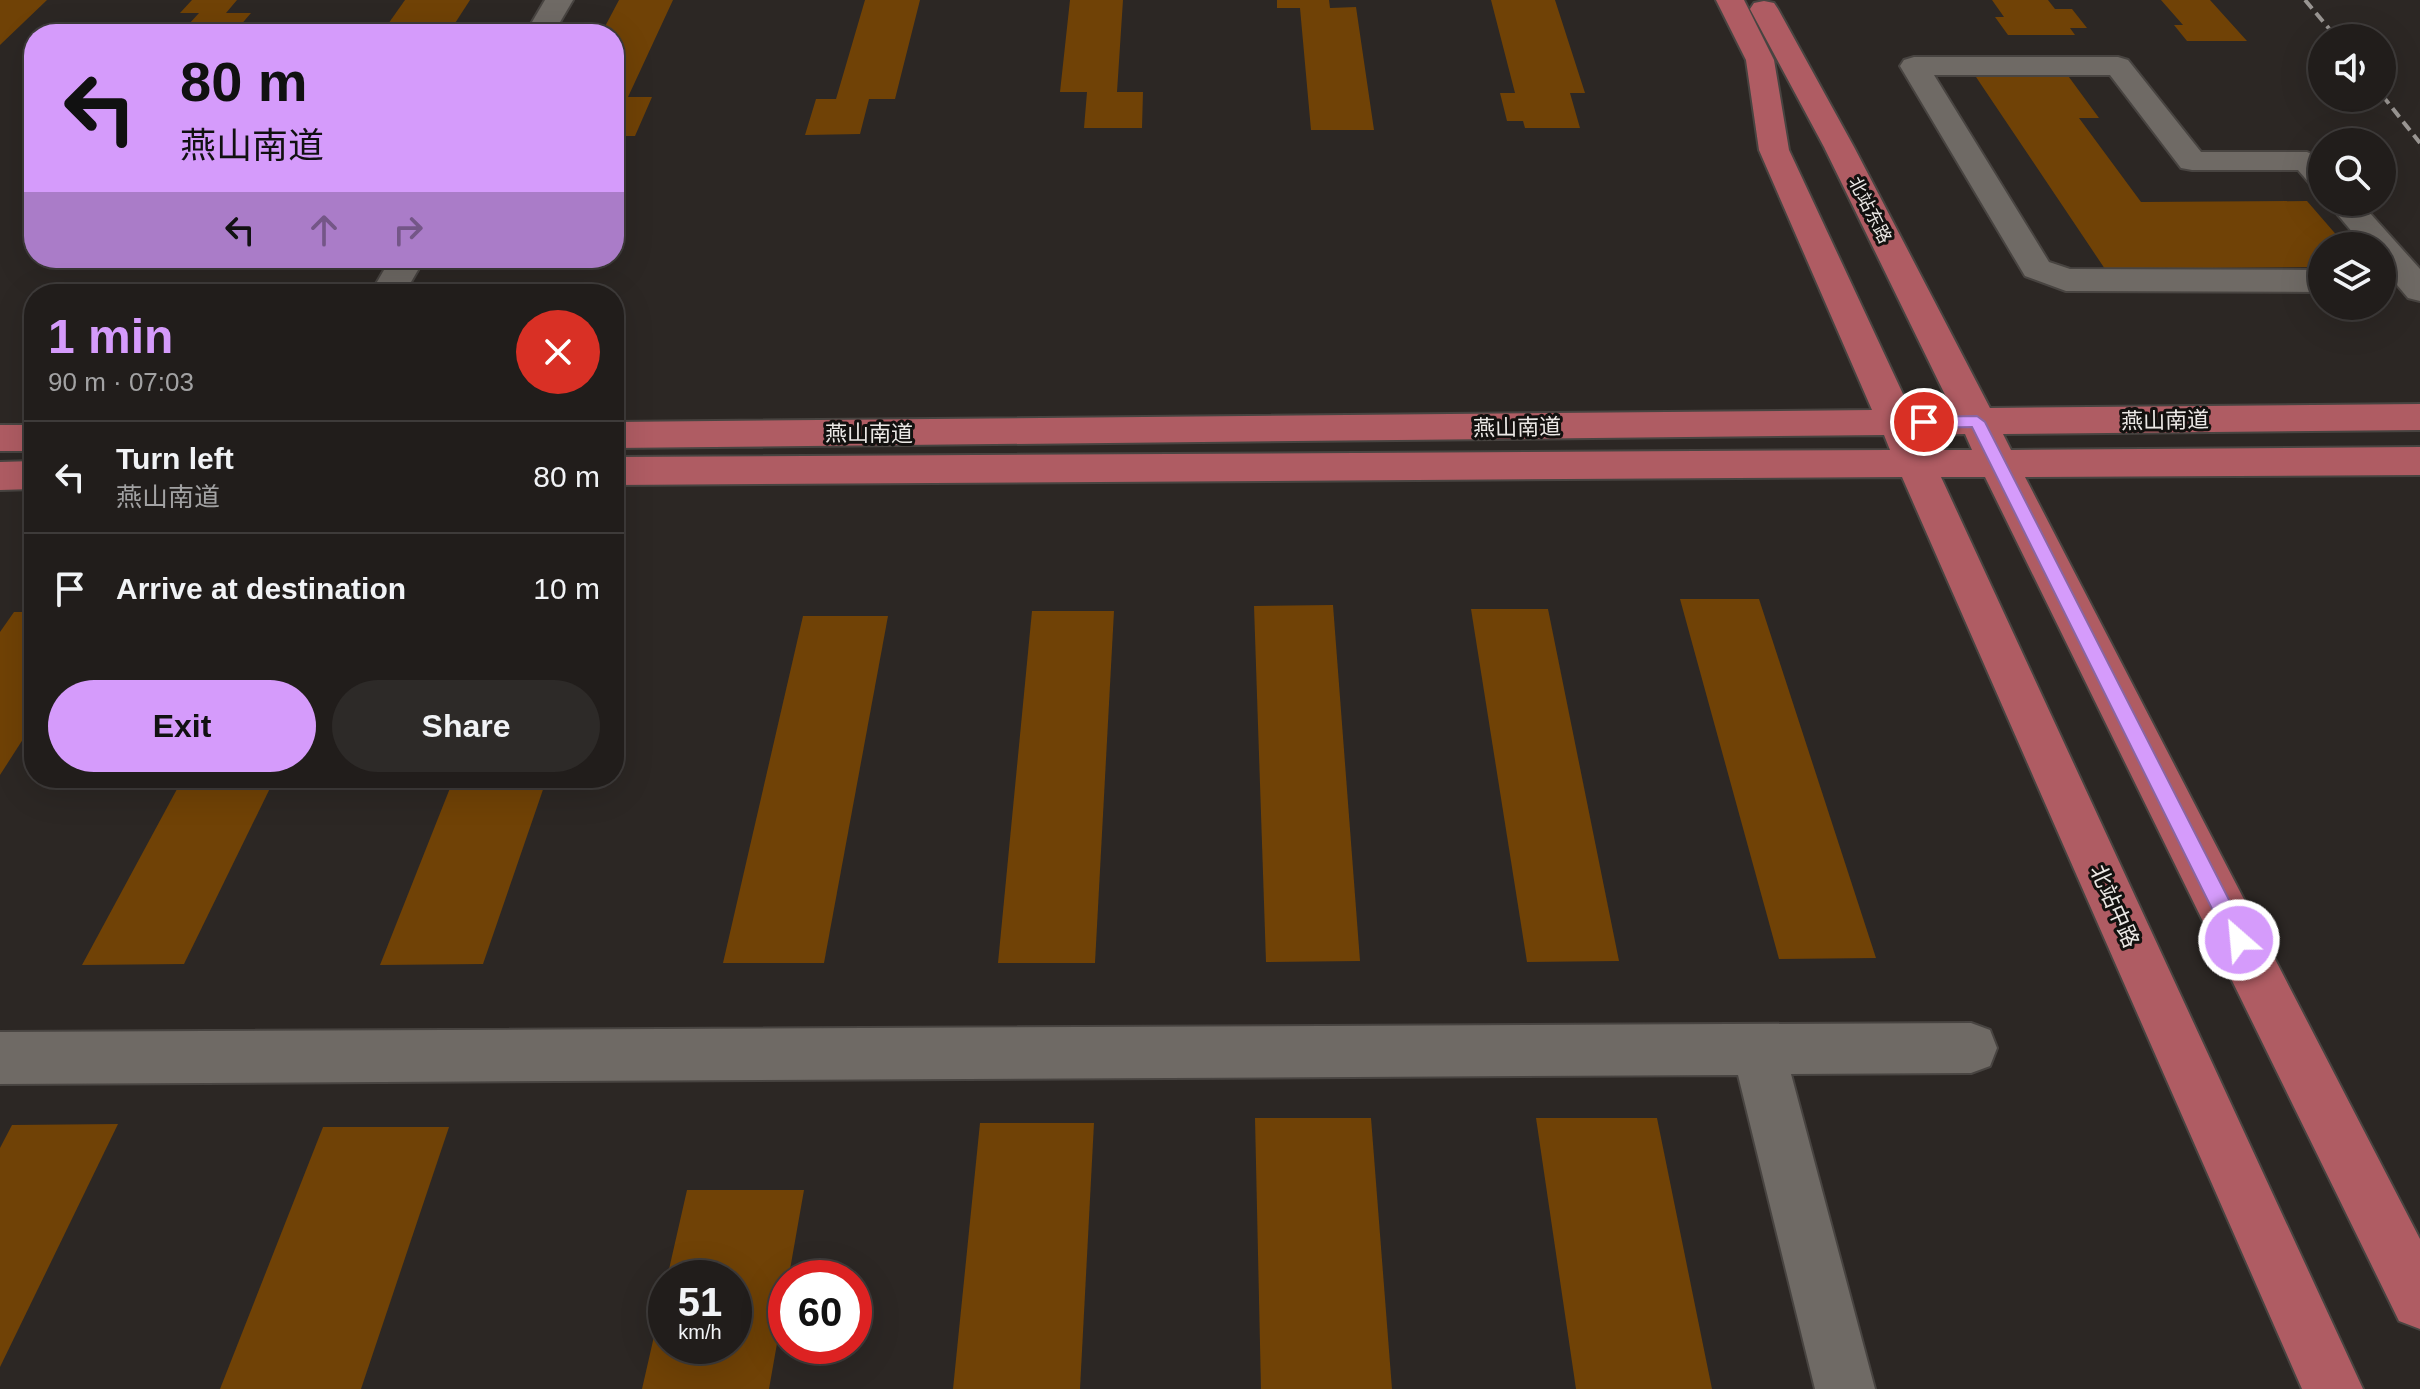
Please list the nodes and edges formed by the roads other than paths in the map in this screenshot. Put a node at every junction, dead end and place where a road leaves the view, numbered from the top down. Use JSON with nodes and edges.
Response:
{"nodes":[{"id":1,"x":559,"y":0,"type":"edge"},
{"id":2,"x":1730,"y":0,"type":"edge"},
{"id":3,"x":1759,"y":0,"type":"edge"},
{"id":4,"x":545,"y":24,"type":"edge"},
{"id":5,"x":2308,"y":162,"type":"edge"},
{"id":6,"x":2355,"y":216,"type":"edge"},
{"id":7,"x":2370,"y":232,"type":"edge"},
{"id":8,"x":2308,"y":281,"type":"edge"},
{"id":9,"x":2420,"y":417,"type":"edge"},
{"id":10,"x":1977,"y":422,"type":"junction"},
{"id":11,"x":624,"y":435,"type":"edge"},
{"id":12,"x":0,"y":438,"type":"edge"},
{"id":13,"x":24,"y":438,"type":"edge"},
{"id":14,"x":1906,"y":443,"type":"junction"},
{"id":15,"x":2420,"y":461,"type":"edge"},
{"id":16,"x":1998,"y":463,"type":"junction"},
{"id":17,"x":624,"y":471,"type":"edge"},
{"id":18,"x":24,"y":475,"type":"edge"},
{"id":19,"x":0,"y":476,"type":"edge"},
{"id":20,"x":1971,"y":1048,"type":"dead end"},
{"id":21,"x":1758,"y":1049,"type":"junction"},
{"id":22,"x":0,"y":1058,"type":"edge"},
{"id":23,"x":2420,"y":1300,"type":"edge"},
{"id":24,"x":1845,"y":1389,"type":"edge"},
{"id":25,"x":2333,"y":1389,"type":"edge"}],
"edges":[{"from":1,"to":4,"type":"lane"},
{"from":2,"to":14,"type":"main road"},
{"from":3,"to":10,"type":"main road","name":"北站东路"},
{"from":5,"to":8,"type":"lane"},
{"from":6,"to":7,"type":"lane"},
{"from":9,"to":10,"type":"main road","name":"燕山南道"},
{"from":10,"to":14,"type":"main road","name":"燕山南道"},
{"from":10,"to":16,"type":"main road"},
{"from":11,"to":14,"type":"main road","name":"燕山南道"},
{"from":12,"to":13,"type":"main road"},
{"from":14,"to":16,"type":"main road","name":"燕山南道"},
{"from":14,"to":17,"type":"main road","name":"燕山南道"},
{"from":14,"to":25,"type":"main road","name":"北站中路"},
{"from":15,"to":16,"type":"main road","name":"燕山南道"},
{"from":16,"to":23,"type":"main road"},
{"from":18,"to":19,"type":"main road"},
{"from":20,"to":21,"type":"lane"},
{"from":21,"to":22,"type":"lane"},
{"from":21,"to":24,"type":"lane"}]}
